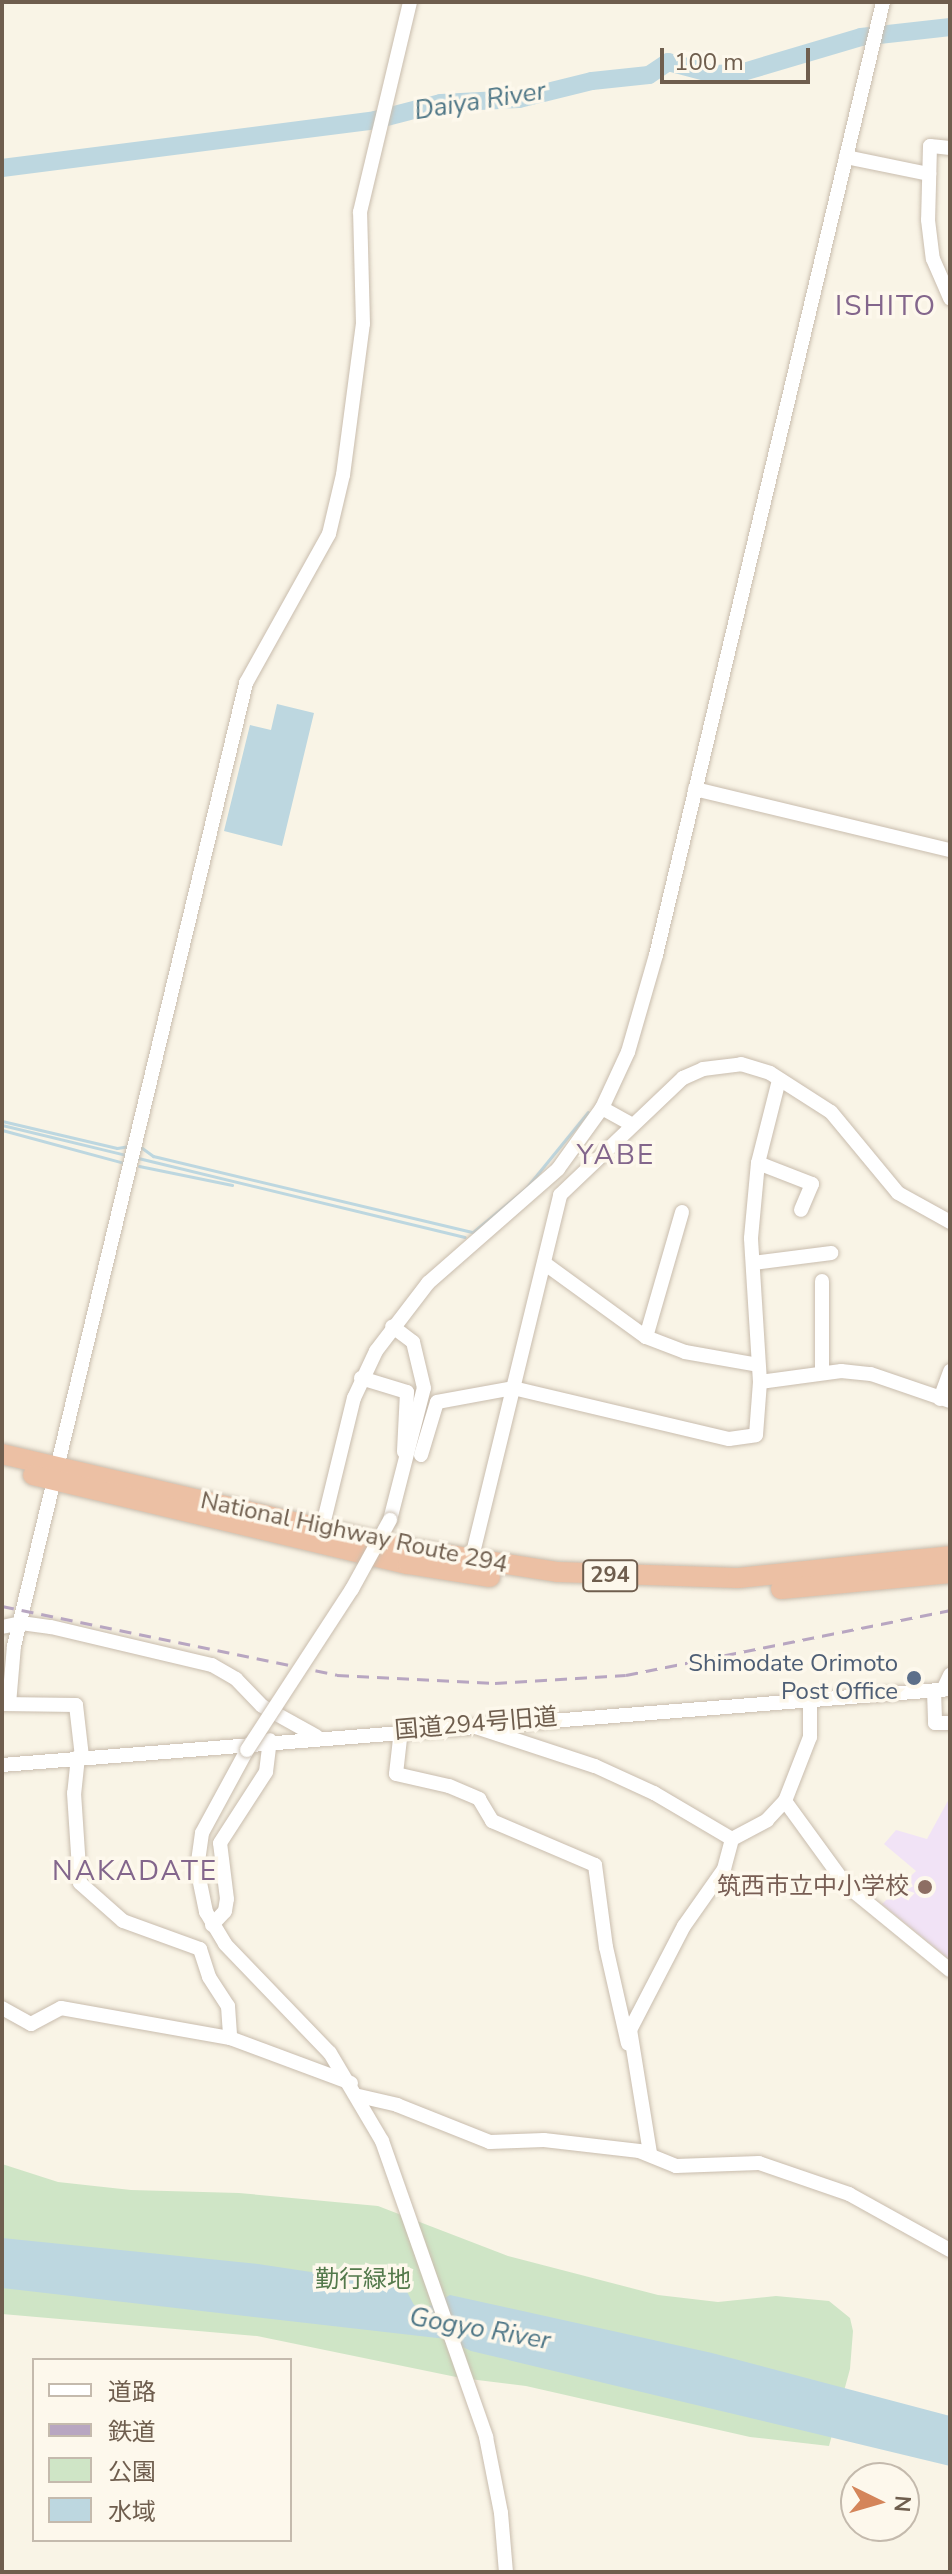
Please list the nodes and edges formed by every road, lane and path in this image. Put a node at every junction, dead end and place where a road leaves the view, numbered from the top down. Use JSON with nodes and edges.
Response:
{"nodes":[{"id":1,"x":410,"y":2,"type":"edge"},
{"id":2,"x":882,"y":5,"type":"edge"},
{"id":3,"x":950,"y":148,"type":"edge"},
{"id":4,"x":846,"y":157,"type":"junction"},
{"id":5,"x":929,"y":174,"type":"junction"},
{"id":6,"x":950,"y":298,"type":"edge"},
{"id":7,"x":695,"y":789,"type":"junction"},
{"id":8,"x":950,"y":850,"type":"edge"},
{"id":9,"x":779,"y":1080,"type":"junction"},
{"id":10,"x":602,"y":1108,"type":"junction"},
{"id":11,"x":631,"y":1124,"type":"junction"},
{"id":12,"x":758,"y":1163,"type":"junction"},
{"id":13,"x":801,"y":1210,"type":"dead end"},
{"id":14,"x":682,"y":1212,"type":"dead end"},
{"id":15,"x":950,"y":1222,"type":"edge"},
{"id":16,"x":831,"y":1253,"type":"dead end"},
{"id":17,"x":544,"y":1263,"type":"junction"},
{"id":18,"x":753,"y":1263,"type":"junction"},
{"id":19,"x":822,"y":1281,"type":"dead end"},
{"id":20,"x":392,"y":1326,"type":"junction"},
{"id":21,"x":646,"y":1337,"type":"junction"},
{"id":22,"x":758,"y":1365,"type":"junction"},
{"id":23,"x":950,"y":1371,"type":"edge"},
{"id":24,"x":822,"y":1373,"type":"junction"},
{"id":25,"x":361,"y":1378,"type":"junction"},
{"id":26,"x":760,"y":1382,"type":"junction"},
{"id":27,"x":513,"y":1388,"type":"junction"},
{"id":28,"x":945,"y":1400,"type":"edge"},
{"id":29,"x":404,"y":1452,"type":"dead end"},
{"id":30,"x":2,"y":1454,"type":"edge"},
{"id":31,"x":421,"y":1455,"type":"dead end"},
{"id":32,"x":2,"y":1468,"type":"edge"},
{"id":33,"x":57,"y":1474,"type":"junction"},
{"id":34,"x":320,"y":1536,"type":"junction"},
{"id":35,"x":950,"y":1556,"type":"edge"},
{"id":36,"x":471,"y":1561,"type":"junction"},
{"id":37,"x":950,"y":1573,"type":"edge"},
{"id":38,"x":21,"y":1623,"type":"junction"},
{"id":39,"x":2,"y":1627,"type":"edge"},
{"id":40,"x":950,"y":1675,"type":"edge"},
{"id":41,"x":942,"y":1690,"type":"edge"},
{"id":42,"x":810,"y":1698,"type":"junction"},
{"id":43,"x":6,"y":1704,"type":"edge"},
{"id":44,"x":950,"y":1723,"type":"edge"},
{"id":45,"x":466,"y":1724,"type":"junction"},
{"id":46,"x":401,"y":1730,"type":"junction"},
{"id":47,"x":316,"y":1736,"type":"junction"},
{"id":48,"x":270,"y":1740,"type":"junction"},
{"id":49,"x":80,"y":1757,"type":"junction"},
{"id":50,"x":2,"y":1765,"type":"edge"},
{"id":51,"x":785,"y":1801,"type":"junction"},
{"id":52,"x":732,"y":1839,"type":"junction"},
{"id":53,"x":212,"y":1925,"type":"junction"},
{"id":54,"x":950,"y":1970,"type":"edge"},
{"id":55,"x":2,"y":2008,"type":"edge"},
{"id":56,"x":230,"y":2038,"type":"junction"},
{"id":57,"x":628,"y":2044,"type":"junction"},
{"id":58,"x":355,"y":2090,"type":"junction"},
{"id":59,"x":650,"y":2153,"type":"junction"},
{"id":60,"x":950,"y":2250,"type":"edge"},
{"id":61,"x":506,"y":2572,"type":"edge"}],
"edges":[{"from":1,"to":33,"type":"street"},
{"from":2,"to":4,"type":"street"},
{"from":3,"to":5,"type":"street"},
{"from":4,"to":5,"type":"street"},
{"from":4,"to":7,"type":"street"},
{"from":5,"to":6,"type":"street"},
{"from":7,"to":8,"type":"street"},
{"from":7,"to":10,"type":"street"},
{"from":9,"to":11,"type":"street"},
{"from":9,"to":12,"type":"street"},
{"from":9,"to":15,"type":"street"},
{"from":10,"to":11,"type":"street"},
{"from":10,"to":20,"type":"street"},
{"from":11,"to":17,"type":"street"},
{"from":12,"to":13,"type":"street"},
{"from":12,"to":18,"type":"street"},
{"from":14,"to":21,"type":"street"},
{"from":16,"to":18,"type":"street"},
{"from":17,"to":21,"type":"street"},
{"from":17,"to":27,"type":"street"},
{"from":18,"to":22,"type":"street"},
{"from":19,"to":24,"type":"street"},
{"from":20,"to":25,"type":"street"},
{"from":20,"to":53,"type":"street","bridge":true},
{"from":21,"to":22,"type":"street"},
{"from":22,"to":26,"type":"street"},
{"from":23,"to":28,"type":"street"},
{"from":24,"to":26,"type":"street"},
{"from":24,"to":28,"type":"street"},
{"from":25,"to":29,"type":"street"},
{"from":25,"to":34,"type":"street"},
{"from":26,"to":27,"type":"street"},
{"from":27,"to":31,"type":"street"},
{"from":27,"to":36,"type":"street"},
{"from":30,"to":33,"type":"highway","name":"National Highway Route 294","number":"294"},
{"from":32,"to":33,"type":"highway","name":"National Highway Route 294","number":"294"},
{"from":33,"to":34,"type":"highway","name":"National Highway Route 294","number":"294"},
{"from":33,"to":38,"type":"street"},
{"from":34,"to":36,"type":"highway","name":"National Highway Route 294","number":"294"},
{"from":34,"to":37,"type":"highway","name":"National Highway Route 294","number":"294"},
{"from":35,"to":36,"type":"highway","name":"National Highway Route 294","number":"294"},
{"from":38,"to":39,"type":"street"},
{"from":38,"to":43,"type":"street"},
{"from":38,"to":47,"type":"street"},
{"from":40,"to":41,"type":"street"},
{"from":41,"to":42,"type":"street","name":"国道294号旧道"},
{"from":41,"to":44,"type":"street"},
{"from":42,"to":45,"type":"street","name":"国道294号旧道"},
{"from":42,"to":51,"type":"street"},
{"from":43,"to":49,"type":"street"},
{"from":45,"to":46,"type":"street","name":"国道294号旧道"},
{"from":45,"to":52,"type":"street"},
{"from":46,"to":47,"type":"street","name":"国道294号旧道"},
{"from":46,"to":57,"type":"street"},
{"from":47,"to":48,"type":"street","name":"国道294号旧道"},
{"from":48,"to":49,"type":"street","name":"国道294号旧道"},
{"from":48,"to":53,"type":"street"},
{"from":49,"to":50,"type":"street","name":"国道294号旧道"},
{"from":49,"to":56,"type":"street"},
{"from":51,"to":52,"type":"street"},
{"from":51,"to":54,"type":"street"},
{"from":52,"to":57,"type":"street"},
{"from":53,"to":58,"type":"street"},
{"from":55,"to":56,"type":"street"},
{"from":56,"to":58,"type":"street"},
{"from":57,"to":59,"type":"street"},
{"from":58,"to":59,"type":"street"},
{"from":58,"to":61,"type":"street"},
{"from":59,"to":60,"type":"street"}]}
